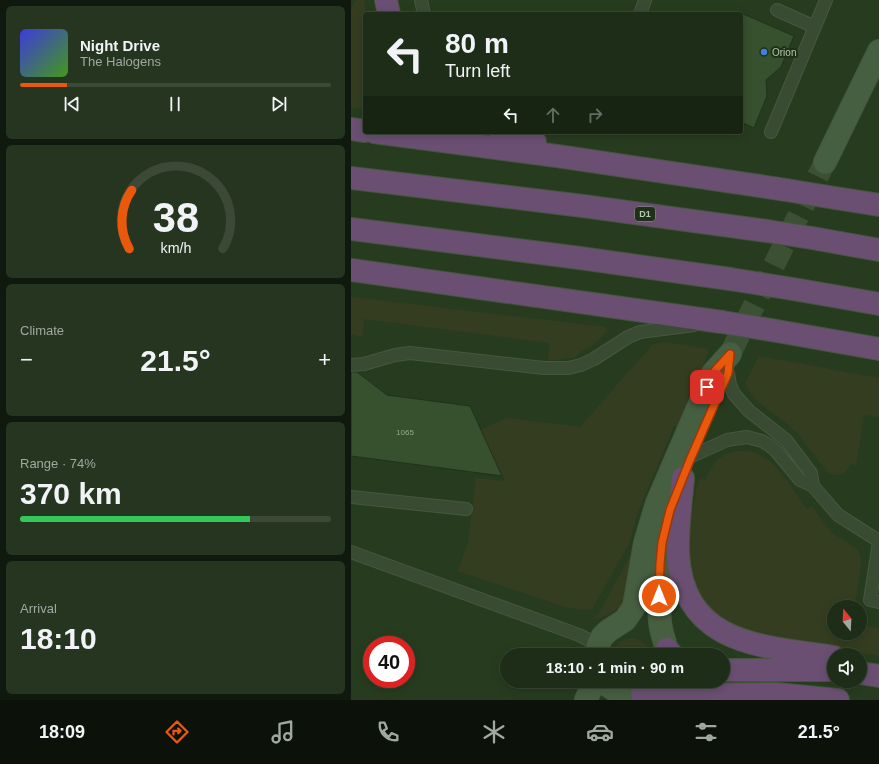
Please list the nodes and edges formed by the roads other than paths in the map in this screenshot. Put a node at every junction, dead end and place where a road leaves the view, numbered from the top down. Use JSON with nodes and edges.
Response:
{"nodes":[{"id":1,"x":386,"y":0,"type":"edge"},
{"id":2,"x":421,"y":0,"type":"edge"},
{"id":3,"x":645,"y":0,"type":"edge"},
{"id":4,"x":826,"y":0,"type":"edge"},
{"id":5,"x":777,"y":10,"type":"dead end"},
{"id":6,"x":389,"y":12,"type":"edge"},
{"id":7,"x":424,"y":12,"type":"edge"},
{"id":8,"x":641,"y":12,"type":"edge"},
{"id":9,"x":815,"y":27,"type":"junction"},
{"id":10,"x":879,"y":51,"type":"edge"},
{"id":11,"x":351,"y":129,"type":"edge"},
{"id":12,"x":363,"y":131,"type":"edge"},
{"id":13,"x":771,"y":132,"type":"dead end"},
{"id":14,"x":388,"y":134,"type":"edge"},
{"id":15,"x":506,"y":134,"type":"edge"},
{"id":16,"x":825,"y":162,"type":"tunnel mouth"},
{"id":17,"x":635,"y":168,"type":"junction"},
{"id":18,"x":351,"y":178,"type":"edge"},
{"id":19,"x":879,"y":205,"type":"edge"},
{"id":20,"x":351,"y":229,"type":"edge"},
{"id":21,"x":879,"y":250,"type":"edge"},
{"id":22,"x":351,"y":270,"type":"edge"},
{"id":23,"x":879,"y":304,"type":"edge"},
{"id":24,"x":722,"y":322,"type":"junction"},
{"id":25,"x":879,"y":349,"type":"edge"},
{"id":26,"x":351,"y":365,"type":"edge"},
{"id":27,"x":728,"y":373,"type":"junction"},
{"id":28,"x":692,"y":456,"type":"junction"},
{"id":29,"x":683,"y":478,"type":"junction"},
{"id":30,"x":813,"y":486,"type":"junction"},
{"id":31,"x":351,"y":497,"type":"edge"},
{"id":32,"x":466,"y":509,"type":"dead end"},
{"id":33,"x":879,"y":541,"type":"edge"},
{"id":34,"x":351,"y":552,"type":"edge"},
{"id":35,"x":879,"y":602,"type":"edge"},
{"id":36,"x":618,"y":625,"type":"junction"},
{"id":37,"x":594,"y":648,"type":"edge"},
{"id":38,"x":598,"y":648,"type":"edge"},
{"id":39,"x":667,"y":648,"type":"edge"},
{"id":40,"x":667,"y":648,"type":"edge"},
{"id":41,"x":827,"y":656,"type":"edge"},
{"id":42,"x":867,"y":662,"type":"edge"},
{"id":43,"x":879,"y":664,"type":"edge"},
{"id":44,"x":730,"y":670,"type":"edge"},
{"id":45,"x":827,"y":670,"type":"edge"},
{"id":46,"x":867,"y":674,"type":"edge"},
{"id":47,"x":879,"y":676,"type":"edge"},
{"id":48,"x":591,"y":688,"type":"edge"},
{"id":49,"x":611,"y":688,"type":"edge"},
{"id":50,"x":653,"y":688,"type":"edge"},
{"id":51,"x":632,"y":696,"type":"edge"},
{"id":52,"x":586,"y":700,"type":"edge"},
{"id":53,"x":837,"y":700,"type":"edge"}],
"edges":[{"from":1,"to":6,"type":"highway"},
{"from":2,"to":7,"type":"lane"},
{"from":3,"to":8,"type":"lane"},
{"from":4,"to":9,"type":"lane"},
{"from":5,"to":9,"type":"lane"},
{"from":9,"to":13,"type":"lane"},
{"from":10,"to":16,"type":"street"},
{"from":11,"to":12,"type":"highway"},
{"from":14,"to":17,"type":"highway"},
{"from":15,"to":17,"type":"highway"},
{"from":17,"to":19,"type":"highway","bridge":true},
{"from":18,"to":21,"type":"highway","number":"D1","bridge":true},
{"from":20,"to":23,"type":"highway","bridge":true},
{"from":22,"to":24,"type":"highway"},
{"from":24,"to":25,"type":"highway","bridge":true},
{"from":24,"to":26,"type":"lane"},
{"from":27,"to":28,"type":"street"},
{"from":27,"to":30,"type":"lane"},
{"from":27,"to":36,"type":"street"},
{"from":28,"to":29,"type":"street"},
{"from":28,"to":30,"type":"lane"},
{"from":29,"to":40,"type":"street"},
{"from":29,"to":41,"type":"highway"},
{"from":30,"to":33,"type":"lane"},
{"from":31,"to":32,"type":"lane"},
{"from":33,"to":35,"type":"lane"},
{"from":34,"to":37,"type":"lane"},
{"from":36,"to":38,"type":"street"},
{"from":36,"to":39,"type":"street"},
{"from":42,"to":43,"type":"highway"},
{"from":44,"to":45,"type":"highway"},
{"from":46,"to":47,"type":"highway"},
{"from":48,"to":52,"type":"street"},
{"from":49,"to":51,"type":"street"},
{"from":50,"to":51,"type":"street"},
{"from":51,"to":53,"type":"highway"}]}
